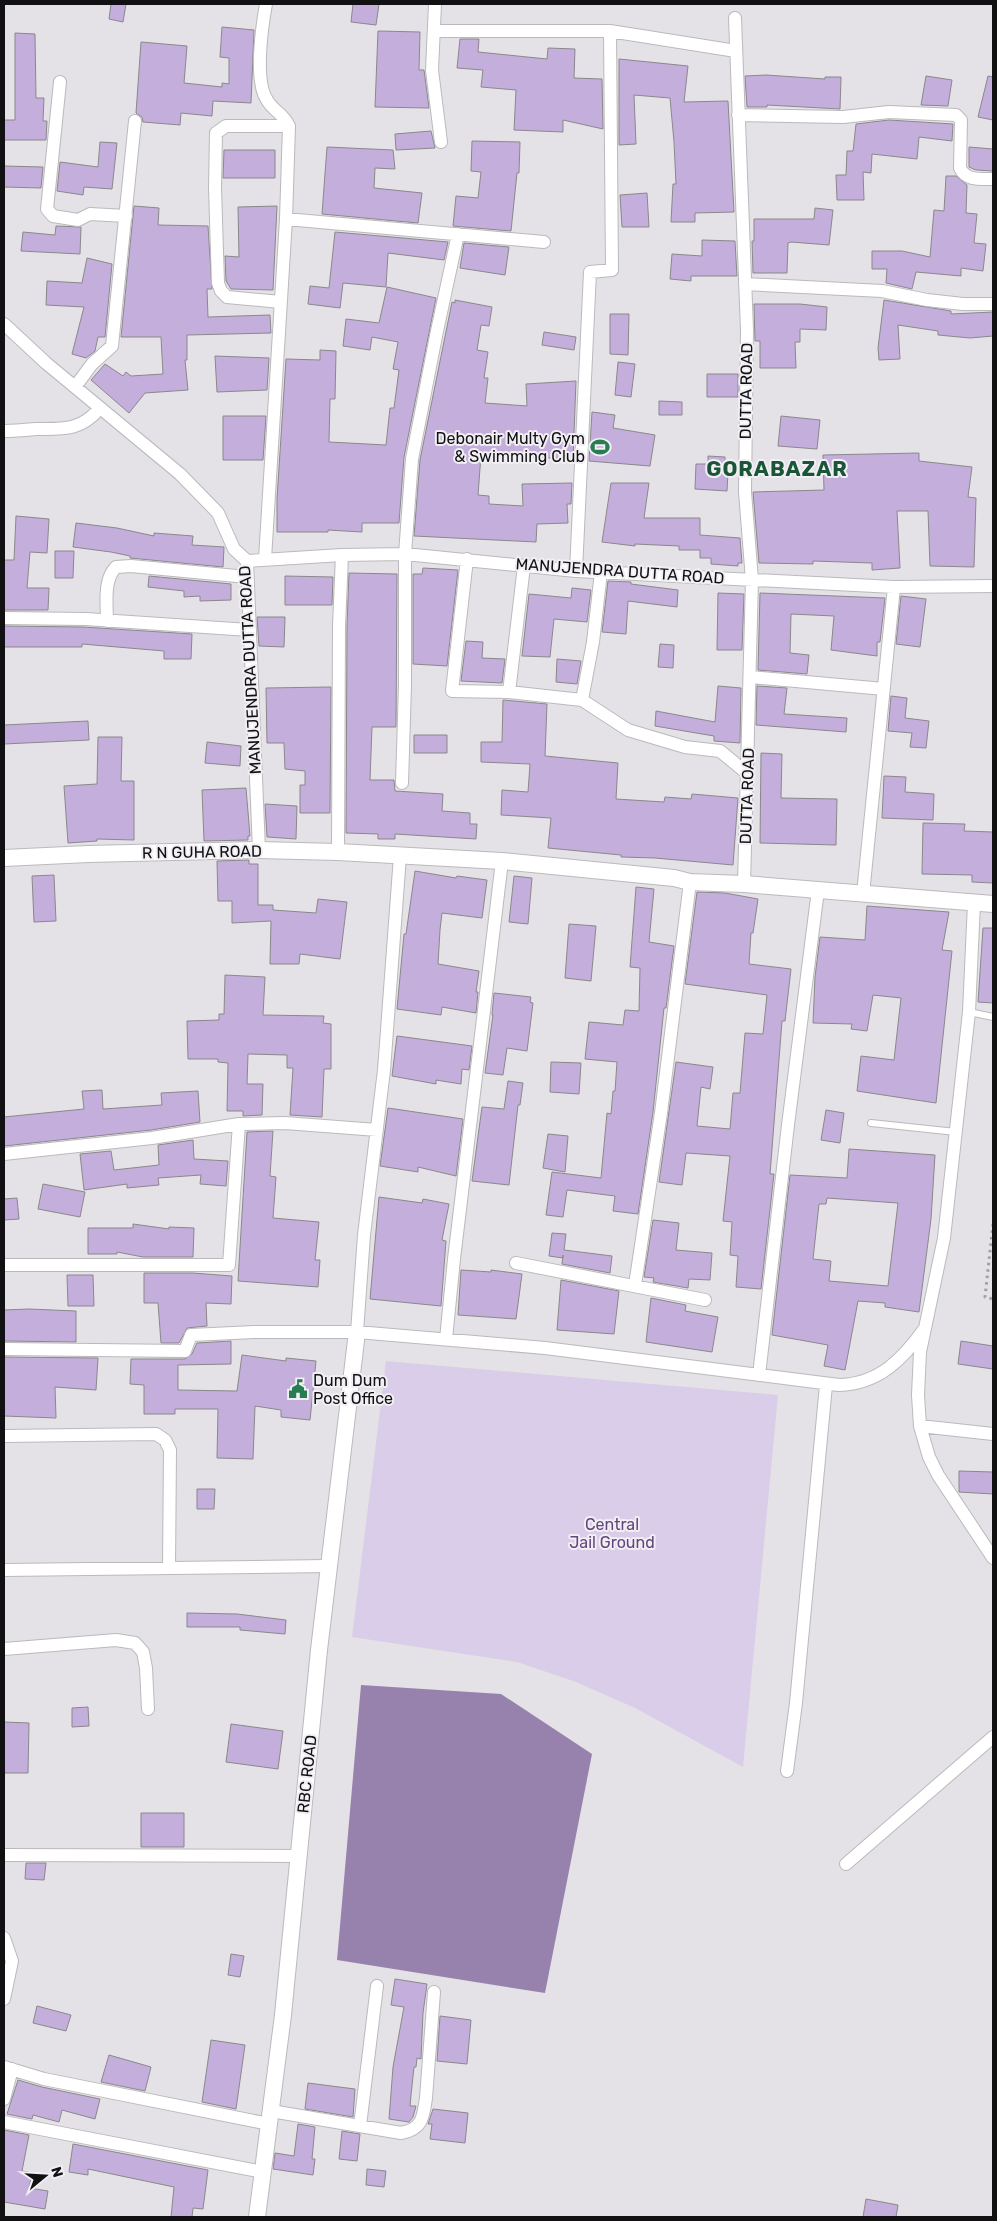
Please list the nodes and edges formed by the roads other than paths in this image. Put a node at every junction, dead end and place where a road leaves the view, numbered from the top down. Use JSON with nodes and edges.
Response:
{"nodes":[{"id":1,"x":266,"y":4,"type":"edge"},
{"id":2,"x":435,"y":4,"type":"edge"},
{"id":3,"x":735,"y":18,"type":"dead end"},
{"id":4,"x":435,"y":30,"type":"junction"},
{"id":5,"x":610,"y":31,"type":"junction"},
{"id":6,"x":736,"y":51,"type":"junction"},
{"id":7,"x":60,"y":82,"type":"dead end"},
{"id":8,"x":738,"y":115,"type":"junction"},
{"id":9,"x":134,"y":121,"type":"dead end"},
{"id":10,"x":289,"y":126,"type":"junction"},
{"id":11,"x":441,"y":142,"type":"dead end"},
{"id":12,"x":993,"y":179,"type":"edge"},
{"id":13,"x":126,"y":216,"type":"junction"},
{"id":14,"x":286,"y":219,"type":"junction"},
{"id":15,"x":458,"y":234,"type":"junction"},
{"id":16,"x":544,"y":242,"type":"dead end"},
{"id":17,"x":745,"y":284,"type":"junction"},
{"id":18,"x":280,"y":302,"type":"junction"},
{"id":19,"x":993,"y":304,"type":"edge"},
{"id":20,"x":4,"y":324,"type":"edge"},
{"id":21,"x":76,"y":387,"type":"junction"},
{"id":22,"x":100,"y":408,"type":"junction"},
{"id":23,"x":4,"y":431,"type":"edge"},
{"id":24,"x":405,"y":554,"type":"junction"},
{"id":25,"x":342,"y":555,"type":"junction"},
{"id":26,"x":467,"y":559,"type":"junction"},
{"id":27,"x":265,"y":560,"type":"junction"},
{"id":28,"x":247,"y":561,"type":"junction"},
{"id":29,"x":524,"y":566,"type":"junction"},
{"id":30,"x":576,"y":571,"type":"junction"},
{"id":31,"x":601,"y":572,"type":"junction"},
{"id":32,"x":247,"y":578,"type":"junction"},
{"id":33,"x":752,"y":580,"type":"junction"},
{"id":34,"x":993,"y":586,"type":"edge"},
{"id":35,"x":894,"y":587,"type":"junction"},
{"id":36,"x":4,"y":618,"type":"edge"},
{"id":37,"x":107,"y":621,"type":"junction"},
{"id":38,"x":249,"y":630,"type":"junction"},
{"id":39,"x":750,"y":677,"type":"junction"},
{"id":40,"x":884,"y":689,"type":"junction"},
{"id":41,"x":509,"y":692,"type":"junction"},
{"id":42,"x":582,"y":700,"type":"junction"},
{"id":43,"x":748,"y":774,"type":"junction"},
{"id":44,"x":402,"y":783,"type":"dead end"},
{"id":45,"x":258,"y":850,"type":"junction"},
{"id":46,"x":338,"y":852,"type":"junction"},
{"id":47,"x":400,"y":856,"type":"junction"},
{"id":48,"x":4,"y":858,"type":"edge"},
{"id":49,"x":502,"y":861,"type":"junction"},
{"id":50,"x":690,"y":882,"type":"junction"},
{"id":51,"x":744,"y":884,"type":"junction"},
{"id":52,"x":818,"y":890,"type":"junction"},
{"id":53,"x":863,"y":894,"type":"junction"},
{"id":54,"x":974,"y":903,"type":"junction"},
{"id":55,"x":993,"y":904,"type":"edge"},
{"id":56,"x":969,"y":1012,"type":"junction"},
{"id":57,"x":993,"y":1017,"type":"edge"},
{"id":58,"x":871,"y":1123,"type":"dead end"},
{"id":59,"x":239,"y":1124,"type":"junction"},
{"id":60,"x":377,"y":1130,"type":"junction"},
{"id":61,"x":956,"y":1132,"type":"junction"},
{"id":62,"x":4,"y":1154,"type":"edge"},
{"id":63,"x":516,"y":1263,"type":"dead end"},
{"id":64,"x":4,"y":1265,"type":"edge"},
{"id":65,"x":635,"y":1285,"type":"junction"},
{"id":66,"x":705,"y":1300,"type":"dead end"},
{"id":67,"x":925,"y":1328,"type":"junction"},
{"id":68,"x":357,"y":1332,"type":"junction"},
{"id":69,"x":446,"y":1339,"type":"junction"},
{"id":70,"x":4,"y":1350,"type":"edge"},
{"id":71,"x":760,"y":1375,"type":"junction"},
{"id":72,"x":826,"y":1384,"type":"junction"},
{"id":73,"x":920,"y":1426,"type":"junction"},
{"id":74,"x":993,"y":1434,"type":"edge"},
{"id":75,"x":4,"y":1436,"type":"edge"},
{"id":76,"x":993,"y":1558,"type":"edge"},
{"id":77,"x":328,"y":1566,"type":"junction"},
{"id":78,"x":170,"y":1568,"type":"junction"},
{"id":79,"x":4,"y":1570,"type":"edge"},
{"id":80,"x":4,"y":1649,"type":"edge"},
{"id":81,"x":148,"y":1709,"type":"dead end"},
{"id":82,"x":993,"y":1737,"type":"edge"},
{"id":83,"x":787,"y":1771,"type":"dead end"},
{"id":84,"x":4,"y":1855,"type":"edge"},
{"id":85,"x":299,"y":1856,"type":"junction"},
{"id":86,"x":846,"y":1864,"type":"dead end"},
{"id":87,"x":4,"y":1938,"type":"edge"},
{"id":88,"x":377,"y":1986,"type":"dead end"},
{"id":89,"x":434,"y":1992,"type":"dead end"},
{"id":90,"x":4,"y":1999,"type":"edge"},
{"id":91,"x":8,"y":2068,"type":"edge"},
{"id":92,"x":4,"y":2099,"type":"edge"},
{"id":93,"x":270,"y":2118,"type":"junction"},
{"id":94,"x":4,"y":2122,"type":"edge"},
{"id":95,"x":360,"y":2126,"type":"junction"},
{"id":96,"x":263,"y":2172,"type":"junction"},
{"id":97,"x":257,"y":2217,"type":"edge"}],
"edges":[{"from":1,"to":10,"type":"street"},
{"from":2,"to":4,"type":"street"},
{"from":3,"to":6,"type":"street","name":"DUTTA ROAD"},
{"from":4,"to":5,"type":"street"},
{"from":4,"to":11,"type":"street"},
{"from":5,"to":6,"type":"street"},
{"from":5,"to":30,"type":"street"},
{"from":6,"to":8,"type":"street","name":"DUTTA ROAD"},
{"from":7,"to":13,"type":"street"},
{"from":8,"to":12,"type":"street"},
{"from":8,"to":17,"type":"street","name":"DUTTA ROAD"},
{"from":9,"to":13,"type":"street"},
{"from":10,"to":14,"type":"street"},
{"from":10,"to":18,"type":"street"},
{"from":13,"to":21,"type":"street"},
{"from":14,"to":15,"type":"street"},
{"from":14,"to":18,"type":"street"},
{"from":15,"to":16,"type":"street"},
{"from":15,"to":24,"type":"street"},
{"from":17,"to":19,"type":"street"},
{"from":17,"to":33,"type":"street","name":"DUTTA ROAD"},
{"from":18,"to":27,"type":"street"},
{"from":20,"to":21,"type":"street","name":"MANUJENDRA DUTTA ROAD"},
{"from":21,"to":22,"type":"street","name":"MANUJENDRA DUTTA ROAD"},
{"from":22,"to":23,"type":"street"},
{"from":22,"to":28,"type":"street","name":"MANUJENDRA DUTTA ROAD"},
{"from":24,"to":25,"type":"street","name":"MANUJENDRA DUTTA ROAD"},
{"from":24,"to":26,"type":"street","name":"MANUJENDRA DUTTA ROAD"},
{"from":24,"to":44,"type":"street"},
{"from":25,"to":27,"type":"street","name":"MANUJENDRA DUTTA ROAD"},
{"from":25,"to":46,"type":"street"},
{"from":26,"to":29,"type":"street","name":"MANUJENDRA DUTTA ROAD"},
{"from":26,"to":41,"type":"street"},
{"from":27,"to":28,"type":"street","name":"MANUJENDRA DUTTA ROAD"},
{"from":28,"to":32,"type":"street","name":"MANUJENDRA DUTTA ROAD"},
{"from":29,"to":30,"type":"street","name":"MANUJENDRA DUTTA ROAD"},
{"from":29,"to":41,"type":"street"},
{"from":30,"to":31,"type":"street","name":"MANUJENDRA DUTTA ROAD"},
{"from":31,"to":33,"type":"street","name":"MANUJENDRA DUTTA ROAD"},
{"from":31,"to":42,"type":"street"},
{"from":32,"to":37,"type":"street"},
{"from":32,"to":38,"type":"street","name":"MANUJENDRA DUTTA ROAD"},
{"from":33,"to":35,"type":"street","name":"MANUJENDRA DUTTA ROAD"},
{"from":33,"to":39,"type":"street","name":"DUTTA ROAD"},
{"from":34,"to":35,"type":"street","name":"MANUJENDRA DUTTA ROAD"},
{"from":35,"to":40,"type":"street"},
{"from":36,"to":37,"type":"street"},
{"from":37,"to":38,"type":"street"},
{"from":38,"to":45,"type":"street","name":"MANUJENDRA DUTTA ROAD"},
{"from":39,"to":40,"type":"street"},
{"from":39,"to":43,"type":"street","name":"DUTTA ROAD"},
{"from":40,"to":53,"type":"street"},
{"from":41,"to":42,"type":"street"},
{"from":42,"to":43,"type":"street"},
{"from":43,"to":51,"type":"street","name":"DUTTA ROAD"},
{"from":45,"to":46,"type":"street","name":"R N GUHA ROAD"},
{"from":45,"to":48,"type":"street","name":"R N GUHA ROAD"},
{"from":46,"to":47,"type":"street","name":"R N GUHA ROAD"},
{"from":47,"to":49,"type":"street","name":"R N GUHA ROAD"},
{"from":47,"to":60,"type":"street"},
{"from":49,"to":50,"type":"street","name":"R N GUHA ROAD"},
{"from":49,"to":69,"type":"street"},
{"from":50,"to":51,"type":"street","name":"R N GUHA ROAD"},
{"from":50,"to":65,"type":"street"},
{"from":51,"to":52,"type":"street","name":"R N GUHA ROAD"},
{"from":52,"to":53,"type":"street","name":"R N GUHA ROAD"},
{"from":52,"to":71,"type":"street"},
{"from":53,"to":54,"type":"street","name":"R N GUHA ROAD"},
{"from":54,"to":55,"type":"street","name":"R N GUHA ROAD"},
{"from":54,"to":56,"type":"street"},
{"from":56,"to":57,"type":"lane"},
{"from":56,"to":61,"type":"street"},
{"from":58,"to":61,"type":"lane"},
{"from":59,"to":60,"type":"street"},
{"from":59,"to":62,"type":"street"},
{"from":59,"to":64,"type":"street"},
{"from":60,"to":68,"type":"street"},
{"from":61,"to":67,"type":"street"},
{"from":63,"to":65,"type":"street"},
{"from":65,"to":66,"type":"street"},
{"from":67,"to":72,"type":"street"},
{"from":67,"to":73,"type":"street"},
{"from":68,"to":69,"type":"street"},
{"from":68,"to":70,"type":"street"},
{"from":68,"to":77,"type":"street","name":"RBC ROAD"},
{"from":69,"to":71,"type":"street"},
{"from":71,"to":72,"type":"street"},
{"from":72,"to":83,"type":"street"},
{"from":73,"to":74,"type":"street"},
{"from":73,"to":76,"type":"street"},
{"from":75,"to":78,"type":"street"},
{"from":77,"to":78,"type":"street"},
{"from":77,"to":85,"type":"street","name":"RBC ROAD"},
{"from":78,"to":79,"type":"street"},
{"from":80,"to":81,"type":"street"},
{"from":82,"to":86,"type":"street"},
{"from":84,"to":85,"type":"street"},
{"from":85,"to":93,"type":"street","name":"RBC ROAD"},
{"from":87,"to":90,"type":"street"},
{"from":88,"to":95,"type":"street"},
{"from":89,"to":95,"type":"street"},
{"from":91,"to":92,"type":"street"},
{"from":91,"to":93,"type":"street"},
{"from":93,"to":95,"type":"street"},
{"from":93,"to":96,"type":"street","name":"RBC ROAD"},
{"from":94,"to":96,"type":"street"},
{"from":96,"to":97,"type":"street","name":"RBC ROAD"}]}
